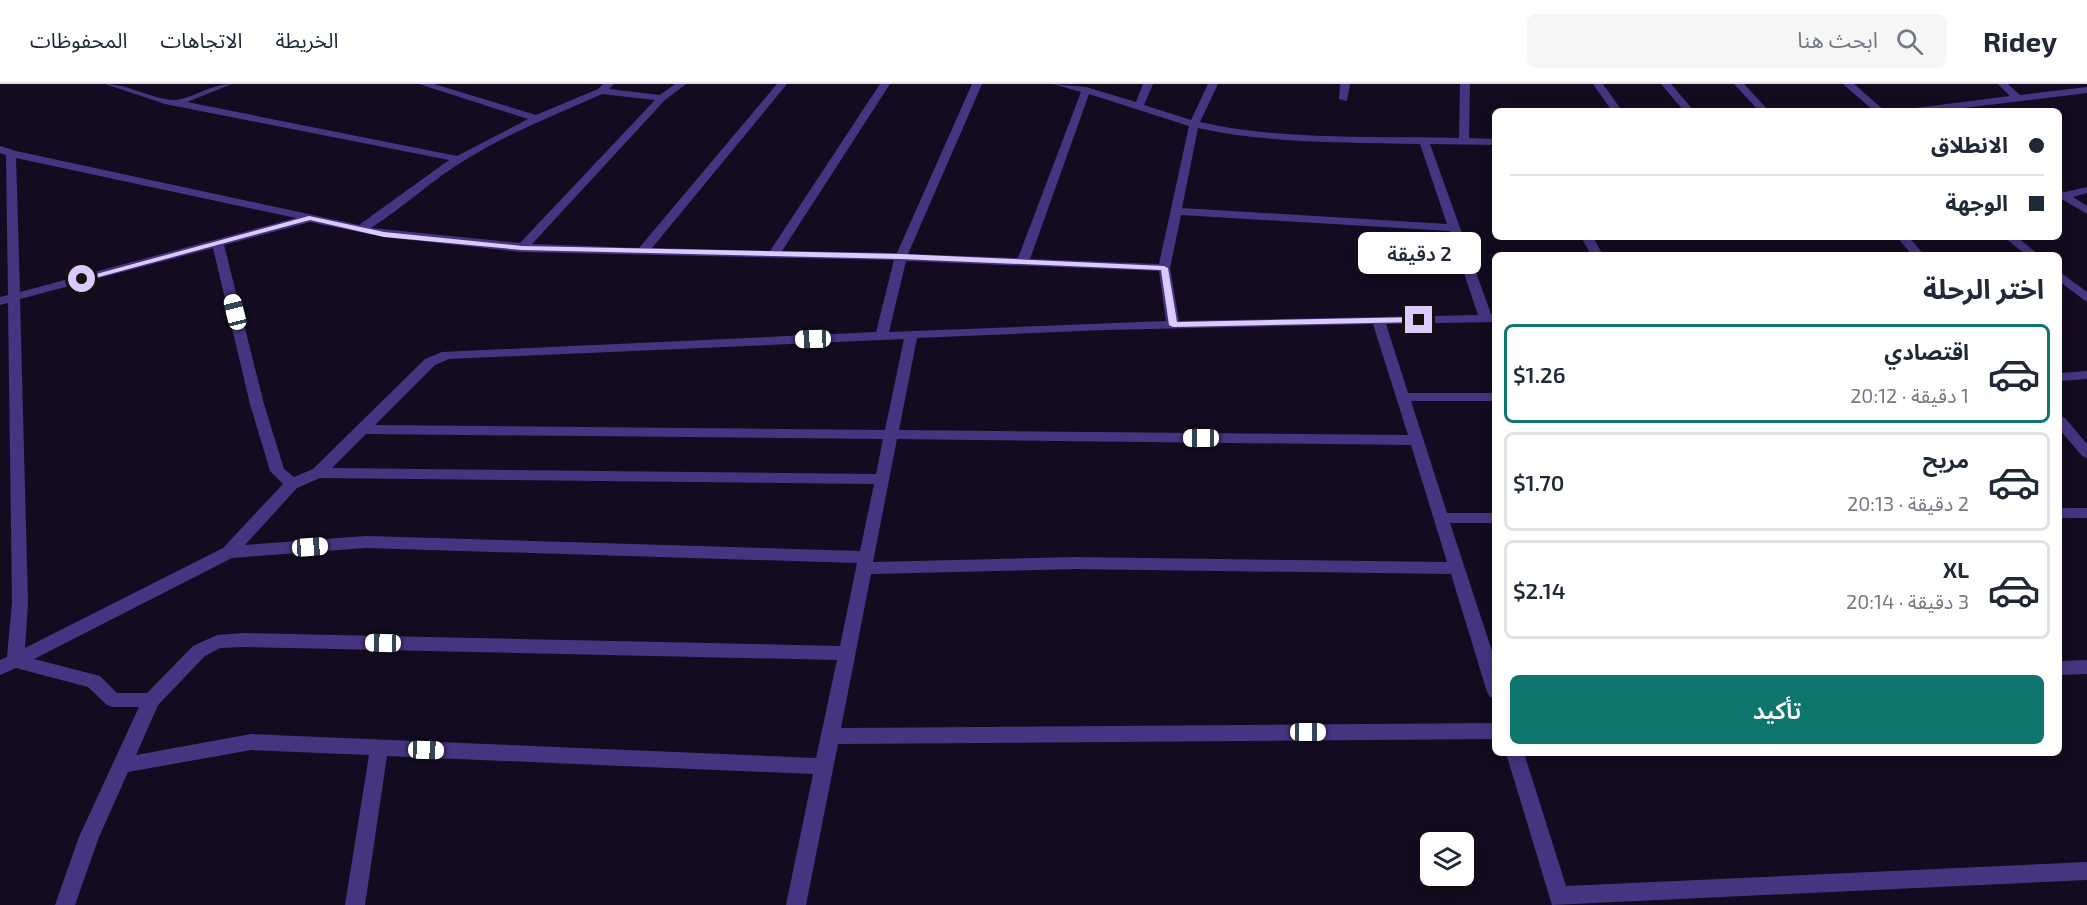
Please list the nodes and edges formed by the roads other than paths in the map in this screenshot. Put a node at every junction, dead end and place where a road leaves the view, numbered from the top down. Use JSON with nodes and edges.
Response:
{"nodes":[{"id":1,"x":110,"y":84,"type":"edge"},
{"id":2,"x":227,"y":84,"type":"edge"},
{"id":3,"x":424,"y":84,"type":"edge"},
{"id":4,"x":681,"y":84,"type":"edge"},
{"id":5,"x":782,"y":84,"type":"edge"},
{"id":6,"x":885,"y":84,"type":"edge"},
{"id":7,"x":977,"y":84,"type":"edge"},
{"id":8,"x":1058,"y":84,"type":"edge"},
{"id":9,"x":1148,"y":84,"type":"edge"},
{"id":10,"x":1213,"y":84,"type":"edge"},
{"id":11,"x":1345,"y":84,"type":"edge"},
{"id":12,"x":1464,"y":84,"type":"edge"},
{"id":13,"x":1598,"y":84,"type":"edge"},
{"id":14,"x":1666,"y":84,"type":"edge"},
{"id":15,"x":1739,"y":84,"type":"edge"},
{"id":16,"x":1848,"y":84,"type":"edge"},
{"id":17,"x":2003,"y":84,"type":"edge"},
{"id":18,"x":605,"y":88,"type":"edge"},
{"id":19,"x":1086,"y":90,"type":"junction"},
{"id":20,"x":2087,"y":90,"type":"edge"},
{"id":21,"x":662,"y":98,"type":"junction"},
{"id":22,"x":1344,"y":99,"type":"dead end"},
{"id":23,"x":2018,"y":99,"type":"junction"},
{"id":24,"x":177,"y":103,"type":"junction"},
{"id":25,"x":1139,"y":106,"type":"junction"},
{"id":26,"x":1615,"y":108,"type":"edge"},
{"id":27,"x":1686,"y":108,"type":"edge"},
{"id":28,"x":1761,"y":108,"type":"edge"},
{"id":29,"x":1876,"y":108,"type":"edge"},
{"id":30,"x":1945,"y":108,"type":"edge"},
{"id":31,"x":538,"y":118,"type":"junction"},
{"id":32,"x":1194,"y":124,"type":"junction"},
{"id":33,"x":1424,"y":141,"type":"junction"},
{"id":34,"x":1464,"y":142,"type":"junction"},
{"id":35,"x":1492,"y":142,"type":"edge"},
{"id":36,"x":5,"y":151,"type":"edge"},
{"id":37,"x":458,"y":159,"type":"junction"},
{"id":38,"x":2087,"y":190,"type":"edge"},
{"id":39,"x":2062,"y":195,"type":"edge"},
{"id":40,"x":1176,"y":211,"type":"junction"},
{"id":41,"x":2087,"y":211,"type":"edge"},
{"id":42,"x":309,"y":218,"type":"junction"},
{"id":43,"x":1455,"y":228,"type":"junction"},
{"id":44,"x":361,"y":229,"type":"junction"},
{"id":45,"x":1906,"y":240,"type":"edge"},
{"id":46,"x":2014,"y":240,"type":"edge"},
{"id":47,"x":218,"y":243,"type":"junction"},
{"id":48,"x":522,"y":248,"type":"junction"},
{"id":49,"x":642,"y":252,"type":"junction"},
{"id":50,"x":1916,"y":252,"type":"edge"},
{"id":51,"x":2029,"y":252,"type":"edge"},
{"id":52,"x":774,"y":254,"type":"junction"},
{"id":53,"x":901,"y":257,"type":"junction"},
{"id":54,"x":1023,"y":262,"type":"junction"},
{"id":55,"x":1164,"y":268,"type":"junction"},
{"id":56,"x":2062,"y":278,"type":"edge"},
{"id":57,"x":2087,"y":298,"type":"edge"},
{"id":58,"x":7,"y":299,"type":"edge"},
{"id":59,"x":1491,"y":318,"type":"edge"},
{"id":60,"x":1379,"y":322,"type":"junction"},
{"id":61,"x":1173,"y":325,"type":"junction"},
{"id":62,"x":911,"y":335,"type":"junction"},
{"id":63,"x":882,"y":336,"type":"junction"},
{"id":64,"x":2087,"y":375,"type":"edge"},
{"id":65,"x":2062,"y":377,"type":"edge"},
{"id":66,"x":1492,"y":396,"type":"edge"},
{"id":67,"x":1402,"y":397,"type":"junction"},
{"id":68,"x":2062,"y":423,"type":"edge"},
{"id":69,"x":363,"y":429,"type":"junction"},
{"id":70,"x":891,"y":435,"type":"junction"},
{"id":71,"x":1416,"y":440,"type":"junction"},
{"id":72,"x":2087,"y":453,"type":"edge"},
{"id":73,"x":318,"y":473,"type":"junction"},
{"id":74,"x":882,"y":479,"type":"junction"},
{"id":75,"x":292,"y":484,"type":"junction"},
{"id":76,"x":2062,"y":513,"type":"edge"},
{"id":77,"x":2087,"y":513,"type":"edge"},
{"id":78,"x":1441,"y":518,"type":"junction"},
{"id":79,"x":1492,"y":518,"type":"edge"},
{"id":80,"x":229,"y":552,"type":"junction"},
{"id":81,"x":865,"y":562,"type":"junction"},
{"id":82,"x":1457,"y":568,"type":"junction"},
{"id":83,"x":847,"y":653,"type":"junction"},
{"id":84,"x":8,"y":664,"type":"edge"},
{"id":85,"x":2087,"y":667,"type":"edge"},
{"id":86,"x":2062,"y":668,"type":"edge"},
{"id":87,"x":1492,"y":677,"type":"edge"},
{"id":88,"x":151,"y":700,"type":"junction"},
{"id":89,"x":1492,"y":731,"type":"edge"},
{"id":90,"x":830,"y":736,"type":"junction"},
{"id":91,"x":379,"y":748,"type":"junction"},
{"id":92,"x":1516,"y":756,"type":"edge"},
{"id":93,"x":122,"y":765,"type":"junction"},
{"id":94,"x":824,"y":766,"type":"junction"},
{"id":95,"x":2087,"y":871,"type":"edge"},
{"id":96,"x":1561,"y":900,"type":"edge"},
{"id":97,"x":65,"y":905,"type":"edge"},
{"id":98,"x":355,"y":905,"type":"edge"},
{"id":99,"x":796,"y":905,"type":"edge"}],
"edges":[{"from":1,"to":24,"type":"street"},
{"from":2,"to":24,"type":"street"},
{"from":3,"to":31,"type":"street"},
{"from":4,"to":21,"type":"street"},
{"from":5,"to":49,"type":"street"},
{"from":6,"to":52,"type":"street"},
{"from":7,"to":53,"type":"street"},
{"from":8,"to":19,"type":"street"},
{"from":9,"to":25,"type":"street"},
{"from":10,"to":32,"type":"street"},
{"from":11,"to":22,"type":"street"},
{"from":12,"to":34,"type":"street"},
{"from":13,"to":26,"type":"street"},
{"from":14,"to":27,"type":"street"},
{"from":15,"to":28,"type":"street"},
{"from":16,"to":29,"type":"street"},
{"from":17,"to":23,"type":"street"},
{"from":18,"to":21,"type":"street"},
{"from":18,"to":31,"type":"street"},
{"from":19,"to":25,"type":"street"},
{"from":19,"to":54,"type":"street"},
{"from":20,"to":23,"type":"street"},
{"from":21,"to":48,"type":"street"},
{"from":23,"to":30,"type":"street"},
{"from":24,"to":37,"type":"street"},
{"from":25,"to":32,"type":"street"},
{"from":31,"to":37,"type":"street"},
{"from":32,"to":33,"type":"street"},
{"from":32,"to":40,"type":"street"},
{"from":33,"to":34,"type":"street"},
{"from":33,"to":43,"type":"street"},
{"from":34,"to":35,"type":"street"},
{"from":36,"to":42,"type":"street"},
{"from":36,"to":58,"type":"street"},
{"from":37,"to":44,"type":"street"},
{"from":38,"to":39,"type":"street"},
{"from":39,"to":41,"type":"street"},
{"from":40,"to":43,"type":"street"},
{"from":40,"to":55,"type":"street"},
{"from":42,"to":44,"type":"street"},
{"from":42,"to":47,"type":"street"},
{"from":43,"to":59,"type":"street"},
{"from":44,"to":48,"type":"street"},
{"from":45,"to":50,"type":"street"},
{"from":46,"to":51,"type":"street"},
{"from":47,"to":58,"type":"street"},
{"from":47,"to":75,"type":"street"},
{"from":48,"to":49,"type":"street"},
{"from":49,"to":52,"type":"street"},
{"from":52,"to":53,"type":"street"},
{"from":53,"to":54,"type":"street"},
{"from":53,"to":63,"type":"street"},
{"from":54,"to":55,"type":"street"},
{"from":55,"to":61,"type":"street"},
{"from":56,"to":57,"type":"street"},
{"from":58,"to":84,"type":"street"},
{"from":59,"to":60,"type":"street"},
{"from":60,"to":61,"type":"street"},
{"from":60,"to":67,"type":"street"},
{"from":61,"to":62,"type":"street"},
{"from":62,"to":63,"type":"street"},
{"from":62,"to":70,"type":"street"},
{"from":63,"to":69,"type":"street"},
{"from":64,"to":65,"type":"street"},
{"from":66,"to":67,"type":"street"},
{"from":67,"to":71,"type":"street"},
{"from":68,"to":72,"type":"street"},
{"from":69,"to":70,"type":"street"},
{"from":69,"to":73,"type":"street"},
{"from":70,"to":71,"type":"street"},
{"from":70,"to":74,"type":"street"},
{"from":71,"to":78,"type":"street"},
{"from":73,"to":74,"type":"street"},
{"from":73,"to":75,"type":"street"},
{"from":74,"to":81,"type":"street"},
{"from":75,"to":80,"type":"street"},
{"from":76,"to":77,"type":"street"},
{"from":78,"to":79,"type":"street"},
{"from":78,"to":82,"type":"street"},
{"from":80,"to":81,"type":"street"},
{"from":80,"to":84,"type":"street"},
{"from":81,"to":82,"type":"street"},
{"from":81,"to":83,"type":"street"},
{"from":82,"to":87,"type":"street"},
{"from":83,"to":88,"type":"street"},
{"from":83,"to":90,"type":"street"},
{"from":84,"to":88,"type":"street"},
{"from":85,"to":86,"type":"street"},
{"from":88,"to":93,"type":"street"},
{"from":89,"to":90,"type":"street"},
{"from":90,"to":94,"type":"street"},
{"from":91,"to":93,"type":"street"},
{"from":91,"to":94,"type":"street"},
{"from":91,"to":98,"type":"street"},
{"from":92,"to":96,"type":"street"},
{"from":93,"to":97,"type":"street"},
{"from":94,"to":99,"type":"street"},
{"from":95,"to":96,"type":"street"}]}
